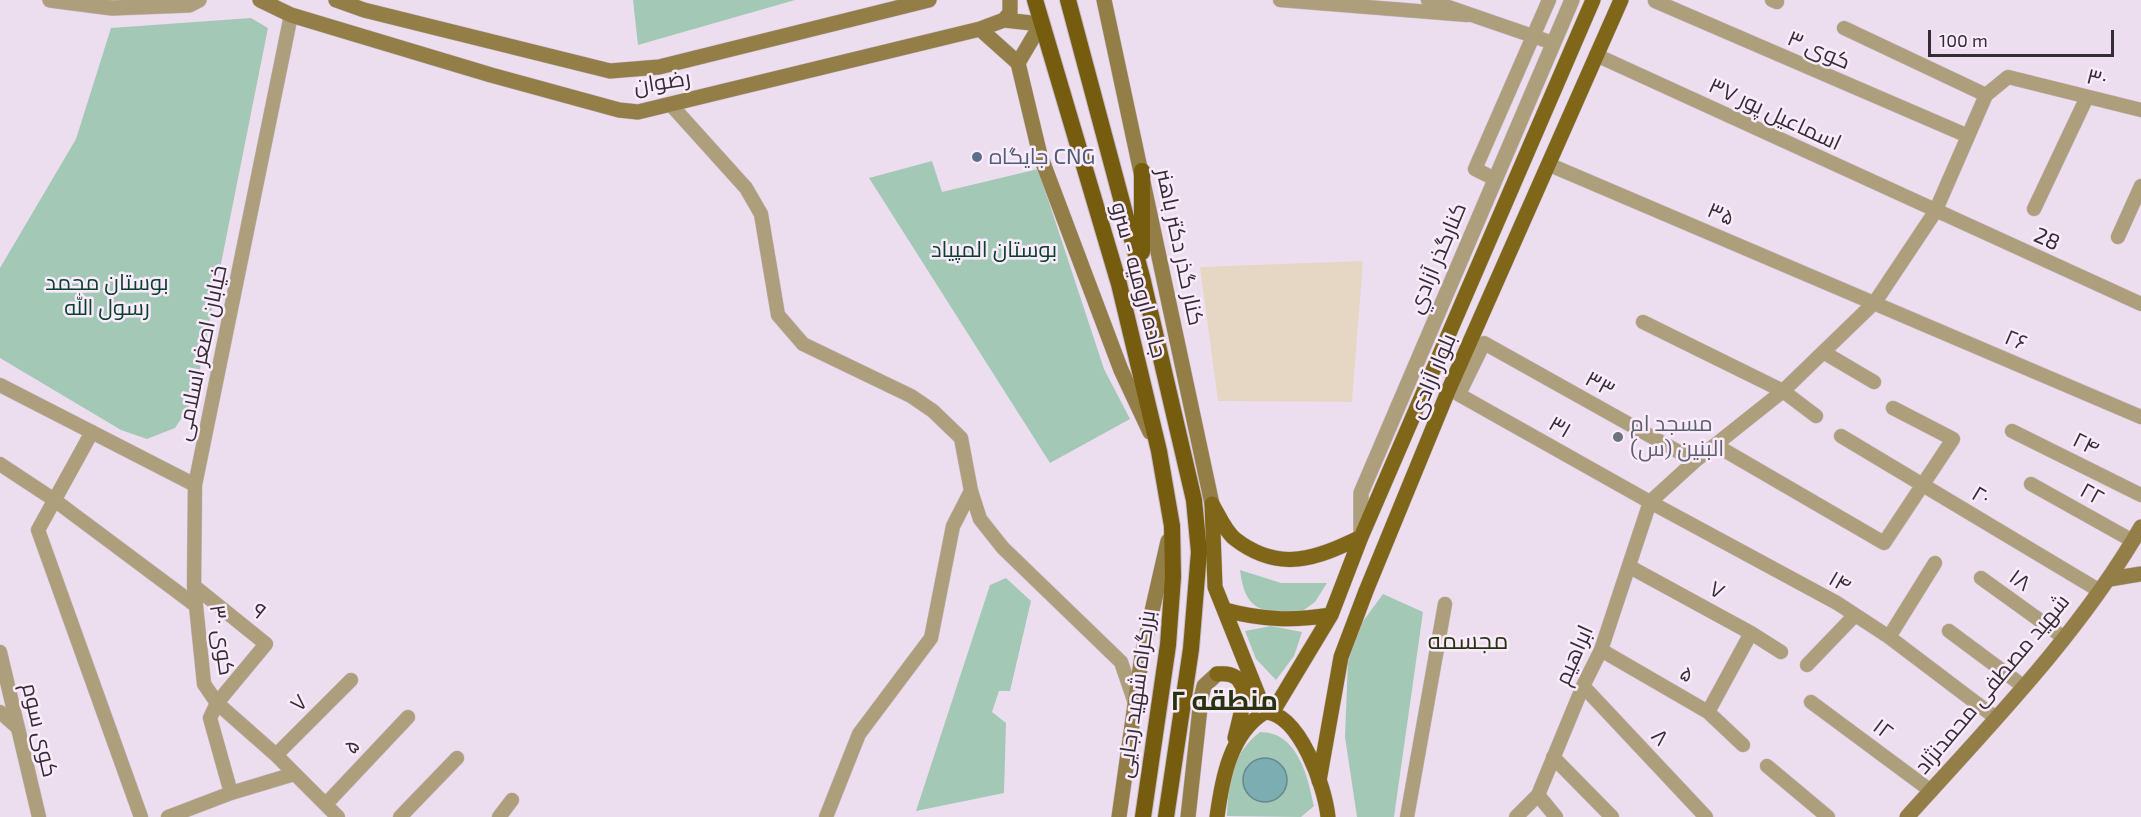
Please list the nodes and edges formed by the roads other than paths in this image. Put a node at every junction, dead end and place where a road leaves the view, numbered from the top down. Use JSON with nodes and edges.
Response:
{"nodes":[{"id":1,"x":50,"y":0,"type":"edge"},
{"id":2,"x":199,"y":0,"type":"edge"},
{"id":3,"x":260,"y":0,"type":"edge"},
{"id":4,"x":336,"y":0,"type":"edge"},
{"id":5,"x":929,"y":0,"type":"edge"},
{"id":6,"x":1010,"y":0,"type":"edge"},
{"id":7,"x":1035,"y":0,"type":"edge"},
{"id":8,"x":1068,"y":0,"type":"edge"},
{"id":9,"x":1104,"y":0,"type":"edge"},
{"id":10,"x":1280,"y":0,"type":"edge"},
{"id":11,"x":1428,"y":0,"type":"edge"},
{"id":12,"x":1550,"y":0,"type":"edge"},
{"id":13,"x":1572,"y":0,"type":"edge"},
{"id":14,"x":1593,"y":0,"type":"edge"},
{"id":15,"x":1621,"y":0,"type":"edge"},
{"id":16,"x":1310,"y":1,"type":"edge"},
{"id":17,"x":1655,"y":1,"type":"edge"},
{"id":18,"x":366,"y":5,"type":"edge"},
{"id":19,"x":291,"y":15,"type":"junction"},
{"id":20,"x":1467,"y":15,"type":"junction"},
{"id":21,"x":1004,"y":20,"type":"junction"},
{"id":22,"x":1041,"y":24,"type":"junction"},
{"id":23,"x":1844,"y":28,"type":"dead end"},
{"id":24,"x":980,"y":29,"type":"junction"},
{"id":25,"x":1534,"y":36,"type":"junction"},
{"id":26,"x":1553,"y":43,"type":"junction"},
{"id":27,"x":1596,"y":54,"type":"junction"},
{"id":28,"x":1018,"y":63,"type":"junction"},
{"id":29,"x":1986,"y":95,"type":"junction"},
{"id":30,"x":2087,"y":98,"type":"junction"},
{"id":31,"x":672,"y":106,"type":"junction"},
{"id":32,"x":2141,"y":110,"type":"edge"},
{"id":33,"x":1968,"y":136,"type":"junction"},
{"id":34,"x":1550,"y":165,"type":"junction"},
{"id":35,"x":1142,"y":171,"type":"junction"},
{"id":36,"x":1495,"y":179,"type":"junction"},
{"id":37,"x":2141,"y":186,"type":"edge"},
{"id":38,"x":2034,"y":209,"type":"dead end"},
{"id":39,"x":1935,"y":212,"type":"junction"},
{"id":40,"x":2118,"y":237,"type":"dead end"},
{"id":41,"x":1142,"y":277,"type":"junction"},
{"id":42,"x":1875,"y":302,"type":"junction"},
{"id":43,"x":2141,"y":304,"type":"edge"},
{"id":44,"x":1643,"y":322,"type":"dead end"},
{"id":45,"x":1823,"y":352,"type":"junction"},
{"id":46,"x":1874,"y":382,"type":"dead end"},
{"id":47,"x":0,"y":385,"type":"edge"},
{"id":48,"x":1784,"y":391,"type":"junction"},
{"id":49,"x":1454,"y":392,"type":"junction"},
{"id":50,"x":1893,"y":408,"type":"dead end"},
{"id":51,"x":1816,"y":416,"type":"dead end"},
{"id":52,"x":2141,"y":417,"type":"edge"},
{"id":53,"x":2012,"y":431,"type":"dead end"},
{"id":54,"x":92,"y":432,"type":"junction"},
{"id":55,"x":1841,"y":436,"type":"dead end"},
{"id":56,"x":1717,"y":446,"type":"junction"},
{"id":57,"x":1159,"y":451,"type":"junction"},
{"id":58,"x":1695,"y":461,"type":"junction"},
{"id":59,"x":0,"y":464,"type":"edge"},
{"id":60,"x":2031,"y":484,"type":"dead end"},
{"id":61,"x":195,"y":485,"type":"junction"},
{"id":62,"x":1922,"y":485,"type":"junction"},
{"id":63,"x":971,"y":491,"type":"junction"},
{"id":64,"x":2141,"y":495,"type":"edge"},
{"id":65,"x":53,"y":499,"type":"junction"},
{"id":66,"x":1194,"y":500,"type":"joint"},
{"id":67,"x":1650,"y":502,"type":"junction"},
{"id":68,"x":1212,"y":504,"type":"junction"},
{"id":69,"x":1172,"y":526,"type":"junction"},
{"id":70,"x":2141,"y":527,"type":"edge"},
{"id":71,"x":1360,"y":537,"type":"junction"},
{"id":72,"x":2133,"y":541,"type":"junction"},
{"id":73,"x":1935,"y":563,"type":"dead end"},
{"id":74,"x":1630,"y":567,"type":"junction"},
{"id":75,"x":2141,"y":574,"type":"edge"},
{"id":76,"x":1173,"y":577,"type":"joint"},
{"id":77,"x":1982,"y":578,"type":"dead end"},
{"id":78,"x":2105,"y":585,"type":"junction"},
{"id":79,"x":194,"y":586,"type":"junction"},
{"id":80,"x":1445,"y":604,"type":"dead end"},
{"id":81,"x":195,"y":605,"type":"junction"},
{"id":82,"x":1225,"y":610,"type":"junction"},
{"id":83,"x":1331,"y":615,"type":"junction"},
{"id":84,"x":1855,"y":615,"type":"junction"},
{"id":85,"x":1949,"y":631,"type":"dead end"},
{"id":86,"x":1751,"y":633,"type":"junction"},
{"id":87,"x":1889,"y":637,"type":"junction"},
{"id":88,"x":2063,"y":637,"type":"junction"},
{"id":89,"x":1601,"y":650,"type":"junction"},
{"id":90,"x":0,"y":652,"type":"edge"},
{"id":91,"x":1781,"y":652,"type":"dead end"},
{"id":92,"x":1142,"y":655,"type":"junction"},
{"id":93,"x":1121,"y":663,"type":"junction"},
{"id":94,"x":1807,"y":665,"type":"dead end"},
{"id":95,"x":351,"y":680,"type":"dead end"},
{"id":96,"x":1583,"y":686,"type":"junction"},
{"id":97,"x":2023,"y":686,"type":"junction"},
{"id":98,"x":1811,"y":702,"type":"dead end"},
{"id":99,"x":1135,"y":703,"type":"junction"},
{"id":100,"x":217,"y":704,"type":"junction"},
{"id":101,"x":0,"y":712,"type":"edge"},
{"id":102,"x":1268,"y":712,"type":"junction"},
{"id":103,"x":1708,"y":712,"type":"junction"},
{"id":104,"x":408,"y":717,"type":"dead end"},
{"id":105,"x":1996,"y":718,"type":"junction"},
{"id":106,"x":17,"y":727,"type":"junction"},
{"id":107,"x":1743,"y":745,"type":"dead end"},
{"id":108,"x":1231,"y":754,"type":"junction"},
{"id":109,"x":276,"y":755,"type":"junction"},
{"id":110,"x":1554,"y":757,"type":"junction"},
{"id":111,"x":457,"y":758,"type":"dead end"},
{"id":112,"x":1767,"y":766,"type":"dead end"},
{"id":113,"x":294,"y":774,"type":"junction"},
{"id":114,"x":1319,"y":781,"type":"junction"},
{"id":115,"x":1931,"y":791,"type":"junction"},
{"id":116,"x":231,"y":793,"type":"junction"},
{"id":117,"x":1538,"y":795,"type":"junction"},
{"id":118,"x":512,"y":800,"type":"dead end"},
{"id":119,"x":326,"y":804,"type":"junction"},
{"id":120,"x":39,"y":817,"type":"edge"},
{"id":121,"x":141,"y":817,"type":"edge"},
{"id":122,"x":168,"y":817,"type":"edge"},
{"id":123,"x":338,"y":817,"type":"edge"},
{"id":124,"x":400,"y":817,"type":"edge"},
{"id":125,"x":499,"y":817,"type":"edge"},
{"id":126,"x":826,"y":817,"type":"edge"},
{"id":127,"x":1119,"y":817,"type":"edge"},
{"id":128,"x":1143,"y":817,"type":"edge"},
{"id":129,"x":1166,"y":817,"type":"edge"},
{"id":130,"x":1188,"y":817,"type":"edge"},
{"id":131,"x":1217,"y":817,"type":"edge"},
{"id":132,"x":1328,"y":817,"type":"edge"},
{"id":133,"x":1407,"y":817,"type":"edge"},
{"id":134,"x":1516,"y":817,"type":"edge"},
{"id":135,"x":1556,"y":817,"type":"edge"},
{"id":136,"x":1612,"y":817,"type":"edge"},
{"id":137,"x":1706,"y":817,"type":"edge"},
{"id":138,"x":1828,"y":817,"type":"edge"},
{"id":139,"x":1907,"y":817,"type":"edge"}],
"edges":[{"from":1,"to":2,"type":"street"},
{"from":3,"to":19,"type":"main road","name":"رضوان"},
{"from":4,"to":18,"type":"main road","name":"رضوان"},
{"from":5,"to":18,"type":"main road","name":"رضوان"},
{"from":6,"to":21,"type":"main road"},
{"from":7,"to":22,"type":"highway","name":"جاده ارومیه - سرو"},
{"from":8,"to":41,"type":"highway","name":"جاده ارومیه - سرو"},
{"from":9,"to":35,"type":"main road","name":"کنار گذر دکتر باهنر"},
{"from":10,"to":16,"type":"street"},
{"from":11,"to":20,"type":"street"},
{"from":12,"to":25,"type":"street"},
{"from":13,"to":26,"type":"street","name":"کنارگذر آزادي"},
{"from":14,"to":71,"type":"main road","name":"بلوار آزادی"},
{"from":15,"to":27,"type":"main road","name":"بلوار آزادی"},
{"from":16,"to":20,"type":"street"},
{"from":17,"to":33,"type":"street","name":"کوی ۳"},
{"from":19,"to":31,"type":"main road","name":"رضوان"},
{"from":19,"to":61,"type":"street","name":"خیابان اصغر اسلامی"},
{"from":20,"to":25,"type":"street"},
{"from":21,"to":22,"type":"main road","name":"رضوان"},
{"from":21,"to":24,"type":"main road","name":"رضوان"},
{"from":22,"to":28,"type":"main road"},
{"from":22,"to":57,"type":"highway","name":"جاده ارومیه - سرو"},
{"from":23,"to":29,"type":"street"},
{"from":24,"to":28,"type":"main road"},
{"from":24,"to":31,"type":"main road","name":"رضوان"},
{"from":25,"to":26,"type":"street"},
{"from":25,"to":36,"type":"street"},
{"from":26,"to":36,"type":"street","name":"کنارگذر آزادي"},
{"from":27,"to":34,"type":"main road","name":"بلوار آزادی"},
{"from":27,"to":39,"type":"street","name":"اسماعیل پور ۳۷"},
{"from":28,"to":57,"type":"main road"},
{"from":29,"to":30,"type":"street","name":"۳۰"},
{"from":29,"to":33,"type":"street"},
{"from":30,"to":32,"type":"street","name":"۳۰"},
{"from":30,"to":38,"type":"street"},
{"from":31,"to":63,"type":"street"},
{"from":33,"to":39,"type":"street"},
{"from":34,"to":42,"type":"street","name":"۳۵"},
{"from":34,"to":49,"type":"main road","name":"بلوار آزادی"},
{"from":35,"to":41,"type":"highway"},
{"from":35,"to":68,"type":"main road","name":"کنار گذر دکتر باهنر"},
{"from":36,"to":71,"type":"street","name":"کنارگذر آزادي"},
{"from":37,"to":40,"type":"street"},
{"from":39,"to":42,"type":"street"},
{"from":39,"to":43,"type":"street","name":"28"},
{"from":41,"to":66,"type":"highway","name":"جاده ارومیه - سرو"},
{"from":42,"to":45,"type":"street"},
{"from":42,"to":52,"type":"street","name":"۲۶"},
{"from":44,"to":48,"type":"street"},
{"from":45,"to":46,"type":"street"},
{"from":45,"to":48,"type":"street"},
{"from":47,"to":54,"type":"street","name":"خیابان اصغر اسلامی"},
{"from":48,"to":51,"type":"street"},
{"from":48,"to":56,"type":"street"},
{"from":49,"to":58,"type":"street","name":"۳۳"},
{"from":49,"to":67,"type":"street","name":"۳۱"},
{"from":49,"to":114,"type":"main road","name":"بلوار آزادی"},
{"from":50,"to":62,"type":"street"},
{"from":53,"to":64,"type":"street","name":"۲۴"},
{"from":54,"to":61,"type":"street","name":"خیابان اصغر اسلامی"},
{"from":54,"to":65,"type":"street"},
{"from":55,"to":62,"type":"street","name":"۲۰"},
{"from":56,"to":58,"type":"street"},
{"from":56,"to":62,"type":"street"},
{"from":57,"to":69,"type":"highway","name":"جاده ارومیه - سرو"},
{"from":58,"to":67,"type":"street"},
{"from":59,"to":65,"type":"street"},
{"from":60,"to":72,"type":"street","name":"۲۲"},
{"from":61,"to":79,"type":"street","name":"کوی ۳۰"},
{"from":62,"to":78,"type":"street","name":"۲۰"},
{"from":63,"to":93,"type":"street"},
{"from":63,"to":126,"type":"street"},
{"from":65,"to":81,"type":"street"},
{"from":65,"to":121,"type":"street"},
{"from":66,"to":129,"type":"highway","name":"بزرگراه شهید رجایی"},
{"from":67,"to":74,"type":"street","name":"ابراهیم"},
{"from":67,"to":84,"type":"street","name":"۱۴"},
{"from":68,"to":71,"type":"main road"},
{"from":68,"to":82,"type":"main road"},
{"from":69,"to":76,"type":"highway","name":"جاده ارومیه - سرو"},
{"from":69,"to":92,"type":"main road"},
{"from":70,"to":72,"type":"main road","name":"شهید مصطفی محمدنژاد"},
{"from":71,"to":83,"type":"main road","name":"بلوار آزادی"},
{"from":72,"to":78,"type":"main road","name":"شهید مصطفی محمدنژاد"},
{"from":73,"to":87,"type":"street"},
{"from":74,"to":86,"type":"street","name":"۷"},
{"from":74,"to":89,"type":"street","name":"ابراهیم"},
{"from":75,"to":78,"type":"main road"},
{"from":76,"to":128,"type":"highway","name":"بزرگراه شهید رجایی"},
{"from":77,"to":88,"type":"street","name":"۱۸"},
{"from":78,"to":88,"type":"main road","name":"شهید مصطفی محمدنژاد"},
{"from":79,"to":81,"type":"street","name":"کوی ۳۰"},
{"from":79,"to":100,"type":"street","name":"۹"},
{"from":80,"to":133,"type":"street"},
{"from":81,"to":100,"type":"street","name":"کوی ۳۰"},
{"from":82,"to":83,"type":"main road"},
{"from":82,"to":102,"type":"main road"},
{"from":83,"to":102,"type":"main road","name":"بلوار آزادی"},
{"from":84,"to":87,"type":"street","name":"۱۴"},
{"from":84,"to":94,"type":"street"},
{"from":85,"to":97,"type":"street"},
{"from":86,"to":91,"type":"street","name":"۷"},
{"from":86,"to":103,"type":"street"},
{"from":87,"to":105,"type":"street","name":"۱۴"},
{"from":88,"to":97,"type":"main road","name":"شهید مصطفی محمدنژاد"},
{"from":89,"to":96,"type":"street","name":"ابراهیم"},
{"from":89,"to":103,"type":"street","name":"۵"},
{"from":90,"to":106,"type":"street","name":"کوی سوم"},
{"from":92,"to":93,"type":"street"},
{"from":92,"to":99,"type":"main road"},
{"from":93,"to":99,"type":"street"},
{"from":95,"to":109,"type":"street","name":"۷"},
{"from":96,"to":110,"type":"street","name":"ابراهیم"},
{"from":96,"to":137,"type":"street","name":"۸"},
{"from":97,"to":105,"type":"main road","name":"شهید مصطفی محمدنژاد"},
{"from":98,"to":115,"type":"street","name":"۱۲"},
{"from":99,"to":127,"type":"main road"},
{"from":100,"to":109,"type":"street","name":"کوی ۳۰"},
{"from":100,"to":116,"type":"street"},
{"from":101,"to":106,"type":"street"},
{"from":102,"to":108,"type":"main road","name":"بلوار آزادی"},
{"from":102,"to":114,"type":"main road"},
{"from":103,"to":107,"type":"street","name":"۵"},
{"from":104,"to":119,"type":"street","name":"۵"},
{"from":105,"to":115,"type":"main road","name":"شهید مصطفی محمدنژاد"},
{"from":106,"to":120,"type":"street","name":"کوی سوم"},
{"from":108,"to":130,"type":"main road"},
{"from":108,"to":131,"type":"main road"},
{"from":109,"to":113,"type":"street","name":"کوی ۳۰"},
{"from":110,"to":117,"type":"street","name":"ابراهیم"},
{"from":110,"to":136,"type":"street"},
{"from":111,"to":124,"type":"street"},
{"from":112,"to":138,"type":"street"},
{"from":113,"to":116,"type":"street"},
{"from":113,"to":119,"type":"street","name":"کوی ۳۰"},
{"from":114,"to":132,"type":"main road"},
{"from":115,"to":139,"type":"main road","name":"شهید مصطفی محمدنژاد"},
{"from":116,"to":122,"type":"street"},
{"from":117,"to":134,"type":"street"},
{"from":117,"to":135,"type":"street"},
{"from":118,"to":125,"type":"street"},
{"from":119,"to":123,"type":"street","name":"کوی ۳۰"}]}
